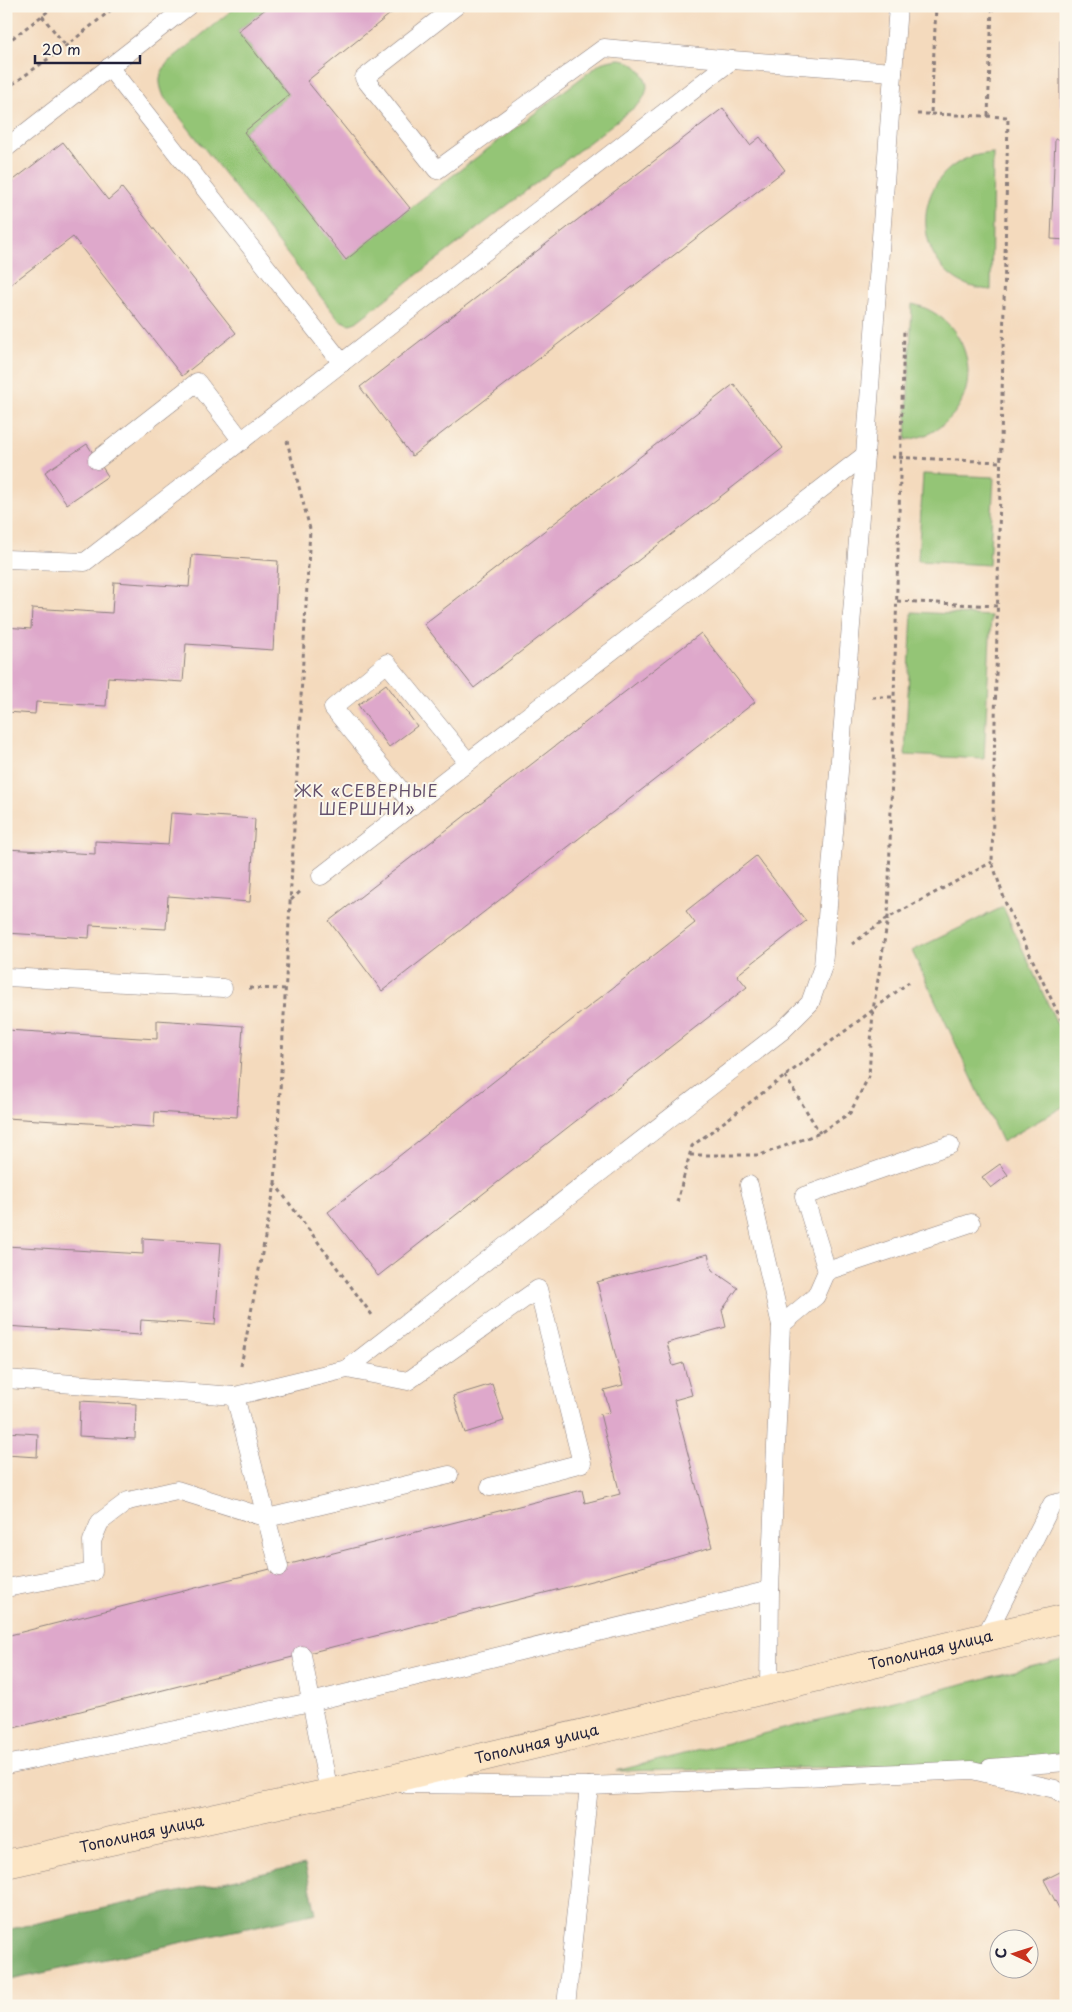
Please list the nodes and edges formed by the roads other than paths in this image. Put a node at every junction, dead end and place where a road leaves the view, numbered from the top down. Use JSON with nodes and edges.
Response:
{"nodes":[{"id":1,"x":188,"y":6,"type":"edge"},
{"id":2,"x":456,"y":6,"type":"edge"},
{"id":3,"x":898,"y":6,"type":"edge"},
{"id":4,"x":732,"y":60,"type":"junction"},
{"id":5,"x":110,"y":67,"type":"junction"},
{"id":6,"x":893,"y":72,"type":"junction"},
{"id":7,"x":6,"y":148,"type":"edge"},
{"id":8,"x":342,"y":363,"type":"junction"},
{"id":9,"x":242,"y":441,"type":"junction"},
{"id":10,"x":865,"y":455,"type":"junction"},
{"id":11,"x":97,"y":460,"type":"dead end"},
{"id":12,"x":6,"y":559,"type":"edge"},
{"id":13,"x":468,"y":762,"type":"junction"},
{"id":14,"x":413,"y":805,"type":"junction"},
{"id":15,"x":321,"y":876,"type":"dead end"},
{"id":16,"x":6,"y":977,"type":"edge"},
{"id":17,"x":223,"y":988,"type":"road end"},
{"id":18,"x":950,"y":1145,"type":"dead end"},
{"id":19,"x":749,"y":1185,"type":"dead end"},
{"id":20,"x":970,"y":1223,"type":"dead end"},
{"id":21,"x":827,"y":1271,"type":"junction"},
{"id":22,"x":781,"y":1325,"type":"junction"},
{"id":23,"x":347,"y":1369,"type":"junction"},
{"id":24,"x":6,"y":1379,"type":"edge"},
{"id":25,"x":235,"y":1396,"type":"junction"},
{"id":26,"x":449,"y":1476,"type":"dead end"},
{"id":27,"x":490,"y":1487,"type":"dead end"},
{"id":28,"x":1066,"y":1501,"type":"edge"},
{"id":29,"x":267,"y":1518,"type":"junction"},
{"id":30,"x":279,"y":1567,"type":"dead end"},
{"id":31,"x":6,"y":1588,"type":"edge"},
{"id":32,"x":770,"y":1590,"type":"junction"},
{"id":33,"x":1066,"y":1618,"type":"edge"},
{"id":34,"x":985,"y":1637,"type":"junction"},
{"id":35,"x":302,"y":1655,"type":"dead end"},
{"id":36,"x":769,"y":1689,"type":"junction"},
{"id":37,"x":311,"y":1702,"type":"junction"},
{"id":38,"x":1066,"y":1762,"type":"edge"},
{"id":39,"x":6,"y":1765,"type":"edge"},
{"id":40,"x":972,"y":1770,"type":"junction"},
{"id":41,"x":370,"y":1784,"type":"junction"},
{"id":42,"x":589,"y":1786,"type":"junction"},
{"id":43,"x":329,"y":1792,"type":"junction"},
{"id":44,"x":1066,"y":1796,"type":"edge"},
{"id":45,"x":6,"y":1864,"type":"edge"},
{"id":46,"x":566,"y":2006,"type":"edge"}],
"edges":[{"from":1,"to":5,"type":"lane"},
{"from":2,"to":4,"type":"lane"},
{"from":3,"to":6,"type":"lane"},
{"from":4,"to":6,"type":"lane"},
{"from":4,"to":8,"type":"lane"},
{"from":5,"to":7,"type":"lane"},
{"from":5,"to":8,"type":"lane"},
{"from":6,"to":10,"type":"lane"},
{"from":8,"to":9,"type":"lane"},
{"from":9,"to":11,"type":"lane"},
{"from":9,"to":12,"type":"lane"},
{"from":10,"to":13,"type":"lane"},
{"from":10,"to":23,"type":"lane"},
{"from":13,"to":14,"type":"lane"},
{"from":13,"to":14,"type":"lane"},
{"from":14,"to":15,"type":"lane"},
{"from":16,"to":17,"type":"lane"},
{"from":18,"to":21,"type":"lane"},
{"from":19,"to":22,"type":"lane"},
{"from":20,"to":21,"type":"lane"},
{"from":21,"to":22,"type":"lane"},
{"from":22,"to":32,"type":"lane"},
{"from":23,"to":25,"type":"lane"},
{"from":23,"to":27,"type":"lane"},
{"from":24,"to":25,"type":"lane"},
{"from":25,"to":29,"type":"lane"},
{"from":26,"to":29,"type":"lane"},
{"from":28,"to":34,"type":"lane"},
{"from":29,"to":30,"type":"lane"},
{"from":29,"to":31,"type":"lane"},
{"from":32,"to":36,"type":"lane"},
{"from":32,"to":37,"type":"lane"},
{"from":33,"to":34,"type":"main road","name":"Тополиная улица"},
{"from":34,"to":36,"type":"main road","name":"Тополиная улица"},
{"from":35,"to":37,"type":"lane"},
{"from":36,"to":41,"type":"main road","name":"Тополиная улица"},
{"from":37,"to":39,"type":"lane"},
{"from":37,"to":43,"type":"lane"},
{"from":38,"to":40,"type":"lane"},
{"from":40,"to":42,"type":"lane"},
{"from":40,"to":44,"type":"lane"},
{"from":41,"to":42,"type":"lane"},
{"from":41,"to":43,"type":"main road","name":"Тополиная улица"},
{"from":42,"to":46,"type":"lane"},
{"from":43,"to":45,"type":"main road","name":"Тополиная улица"}]}
